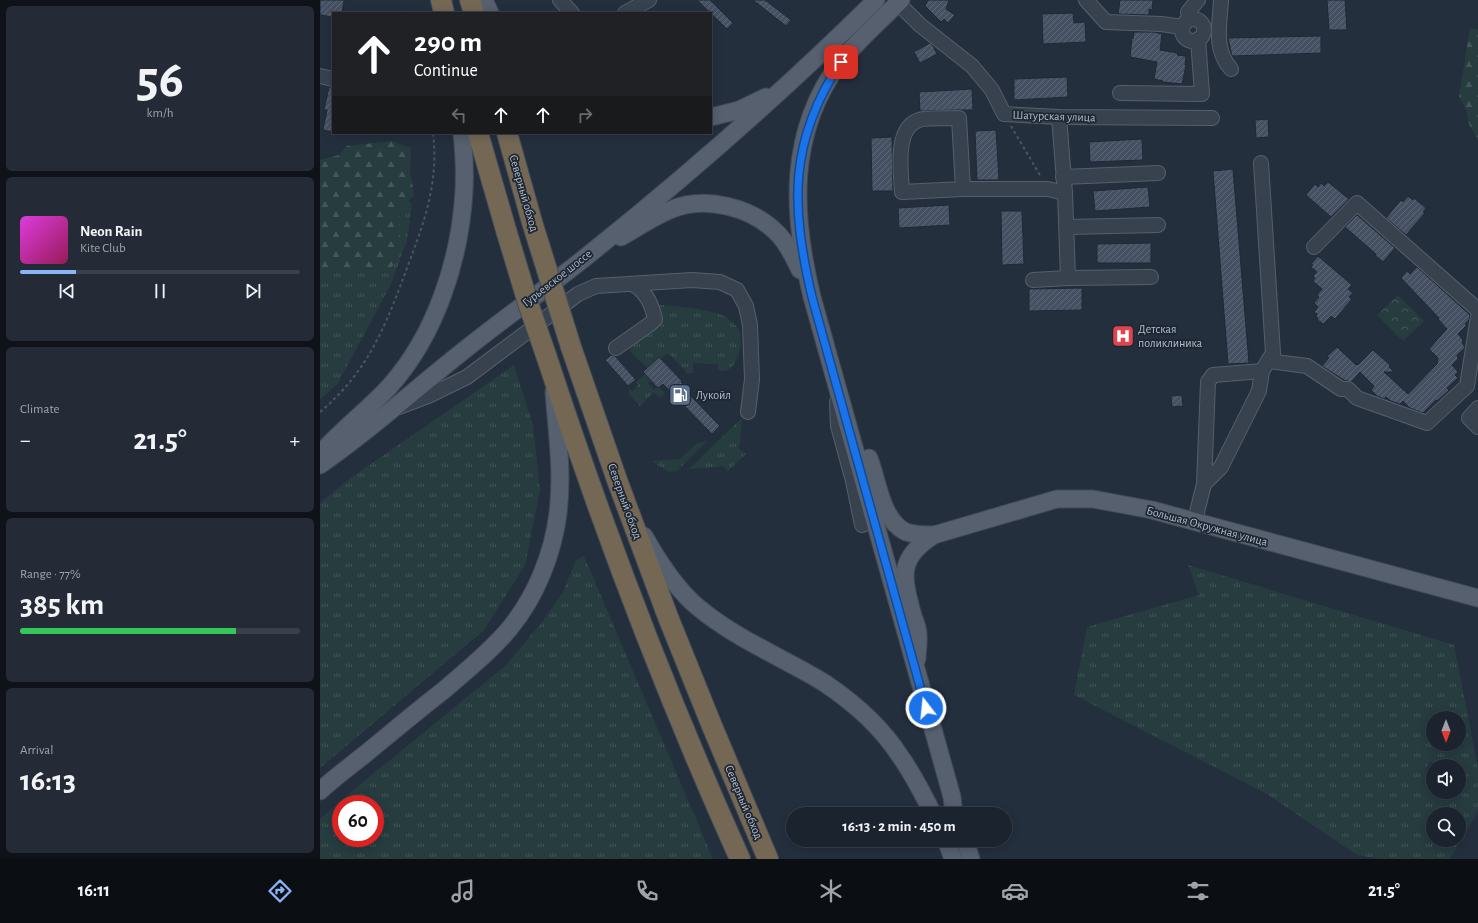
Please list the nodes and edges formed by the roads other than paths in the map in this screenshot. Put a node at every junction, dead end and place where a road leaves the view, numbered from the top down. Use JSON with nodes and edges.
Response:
{"nodes":[{"id":1,"x":441,"y":0,"type":"edge"},
{"id":2,"x":470,"y":0,"type":"edge"},
{"id":3,"x":484,"y":0,"type":"edge"},
{"id":4,"x":560,"y":0,"type":"edge"},
{"id":5,"x":649,"y":0,"type":"edge"},
{"id":6,"x":876,"y":0,"type":"edge"},
{"id":7,"x":1086,"y":0,"type":"edge"},
{"id":8,"x":1198,"y":0,"type":"edge"},
{"id":9,"x":1221,"y":0,"type":"edge"},
{"id":10,"x":896,"y":5,"type":"edge"},
{"id":11,"x":444,"y":12,"type":"edge"},
{"id":12,"x":474,"y":12,"type":"edge"},
{"id":13,"x":490,"y":12,"type":"edge"},
{"id":14,"x":571,"y":12,"type":"edge"},
{"id":15,"x":627,"y":12,"type":"edge"},
{"id":16,"x":1187,"y":23,"type":"junction"},
{"id":17,"x":1231,"y":69,"type":"dead end"},
{"id":18,"x":320,"y":76,"type":"edge"},
{"id":19,"x":332,"y":79,"type":"edge"},
{"id":20,"x":788,"y":84,"type":"junction"},
{"id":21,"x":1120,"y":93,"type":"dead end"},
{"id":22,"x":712,"y":117,"type":"edge"},
{"id":23,"x":1059,"y":117,"type":"junction"},
{"id":24,"x":1212,"y":118,"type":"dead end"},
{"id":25,"x":462,"y":134,"type":"edge"},
{"id":26,"x":478,"y":134,"type":"edge"},
{"id":27,"x":507,"y":134,"type":"edge"},
{"id":28,"x":1261,"y":163,"type":"dead end"},
{"id":29,"x":1158,"y":173,"type":"dead end"},
{"id":30,"x":1063,"y":177,"type":"junction"},
{"id":31,"x":963,"y":189,"type":"junction"},
{"id":32,"x":1065,"y":192,"type":"junction"},
{"id":33,"x":1158,"y":225,"type":"dead end"},
{"id":34,"x":1067,"y":226,"type":"junction"},
{"id":35,"x":1314,"y":247,"type":"dead end"},
{"id":36,"x":586,"y":256,"type":"junction"},
{"id":37,"x":1151,"y":277,"type":"dead end"},
{"id":38,"x":1068,"y":278,"type":"junction"},
{"id":39,"x":1033,"y":280,"type":"dead end"},
{"id":40,"x":632,"y":284,"type":"junction"},
{"id":41,"x":811,"y":292,"type":"junction"},
{"id":42,"x":1478,"y":310,"type":"edge"},
{"id":43,"x":1478,"y":317,"type":"edge"},
{"id":44,"x":616,"y":348,"type":"dead end"},
{"id":45,"x":1265,"y":366,"type":"junction"},
{"id":46,"x":552,"y":374,"type":"junction"},
{"id":47,"x":837,"y":386,"type":"junction"},
{"id":48,"x":1478,"y":408,"type":"edge"},
{"id":49,"x":391,"y":410,"type":"junction"},
{"id":50,"x":748,"y":412,"type":"dead end"},
{"id":51,"x":1478,"y":427,"type":"edge"},
{"id":52,"x":850,"y":431,"type":"junction"},
{"id":53,"x":320,"y":454,"type":"edge"},
{"id":54,"x":320,"y":465,"type":"edge"},
{"id":55,"x":617,"y":480,"type":"junction"},
{"id":56,"x":1204,"y":484,"type":"junction"},
{"id":57,"x":1196,"y":523,"type":"junction"},
{"id":58,"x":862,"y":524,"type":"dead end"},
{"id":59,"x":934,"y":535,"type":"junction"},
{"id":60,"x":1478,"y":598,"type":"edge"},
{"id":61,"x":916,"y":671,"type":"junction"},
{"id":62,"x":320,"y":791,"type":"edge"},
{"id":63,"x":952,"y":796,"type":"junction"},
{"id":64,"x":929,"y":807,"type":"edge"},
{"id":65,"x":953,"y":807,"type":"edge"},
{"id":66,"x":956,"y":807,"type":"edge"},
{"id":67,"x":949,"y":847,"type":"edge"},
{"id":68,"x":957,"y":847,"type":"edge"},
{"id":69,"x":967,"y":847,"type":"edge"},
{"id":70,"x":740,"y":859,"type":"edge"},
{"id":71,"x":768,"y":859,"type":"edge"},
{"id":72,"x":953,"y":859,"type":"edge"},
{"id":73,"x":958,"y":859,"type":"edge"},
{"id":74,"x":971,"y":859,"type":"edge"}],
"edges":[{"from":1,"to":11,"type":"highway"},
{"from":2,"to":12,"type":"highway"},
{"from":3,"to":13,"type":"main road"},
{"from":4,"to":14,"type":"street"},
{"from":5,"to":15,"type":"street"},
{"from":6,"to":20,"type":"main road"},
{"from":7,"to":16,"type":"street"},
{"from":8,"to":16,"type":"street"},
{"from":9,"to":17,"type":"street"},
{"from":10,"to":23,"type":"street","name":"Шатурская улица"},
{"from":10,"to":41,"type":"main road"},
{"from":16,"to":21,"type":"street"},
{"from":18,"to":19,"type":"street"},
{"from":20,"to":22,"type":"main road"},
{"from":20,"to":36,"type":"main road","name":"Гурьевское шоссе"},
{"from":23,"to":24,"type":"street","name":"Шатурская улица"},
{"from":23,"to":30,"type":"street"},
{"from":25,"to":53,"type":"main road"},
{"from":26,"to":46,"type":"highway","bridge":true},
{"from":27,"to":55,"type":"highway","name":"Северный обход","bridge":true},
{"from":28,"to":45,"type":"street"},
{"from":29,"to":30,"type":"street"},
{"from":30,"to":32,"type":"street"},
{"from":31,"to":31,"type":"street"},
{"from":31,"to":32,"type":"street"},
{"from":32,"to":34,"type":"street"},
{"from":33,"to":34,"type":"street"},
{"from":34,"to":38,"type":"street"},
{"from":35,"to":42,"type":"street"},
{"from":36,"to":41,"type":"main road"},
{"from":36,"to":49,"type":"main road","name":"Гурьевское шоссе"},
{"from":37,"to":38,"type":"street"},
{"from":38,"to":39,"type":"street"},
{"from":40,"to":44,"type":"street"},
{"from":40,"to":49,"type":"street"},
{"from":40,"to":50,"type":"street"},
{"from":41,"to":47,"type":"main road"},
{"from":43,"to":45,"type":"street"},
{"from":45,"to":56,"type":"street"},
{"from":45,"to":56,"type":"street"},
{"from":46,"to":62,"type":"main road"},
{"from":46,"to":70,"type":"highway"},
{"from":47,"to":52,"type":"main road"},
{"from":47,"to":58,"type":"street"},
{"from":48,"to":51,"type":"street"},
{"from":49,"to":54,"type":"main road","name":"Гурьевское шоссе"},
{"from":52,"to":59,"type":"main road"},
{"from":52,"to":61,"type":"main road"},
{"from":55,"to":64,"type":"main road"},
{"from":55,"to":71,"type":"highway","name":"Северный обход"},
{"from":56,"to":57,"type":"street"},
{"from":57,"to":59,"type":"main road","name":"Большая Окружная улица"},
{"from":57,"to":60,"type":"main road","name":"Большая Окружная улица"},
{"from":59,"to":61,"type":"main road"},
{"from":61,"to":63,"type":"main road"},
{"from":63,"to":65,"type":"main road"},
{"from":63,"to":66,"type":"main road"},
{"from":67,"to":72,"type":"main road"},
{"from":68,"to":73,"type":"main road"},
{"from":69,"to":74,"type":"main road"}]}
